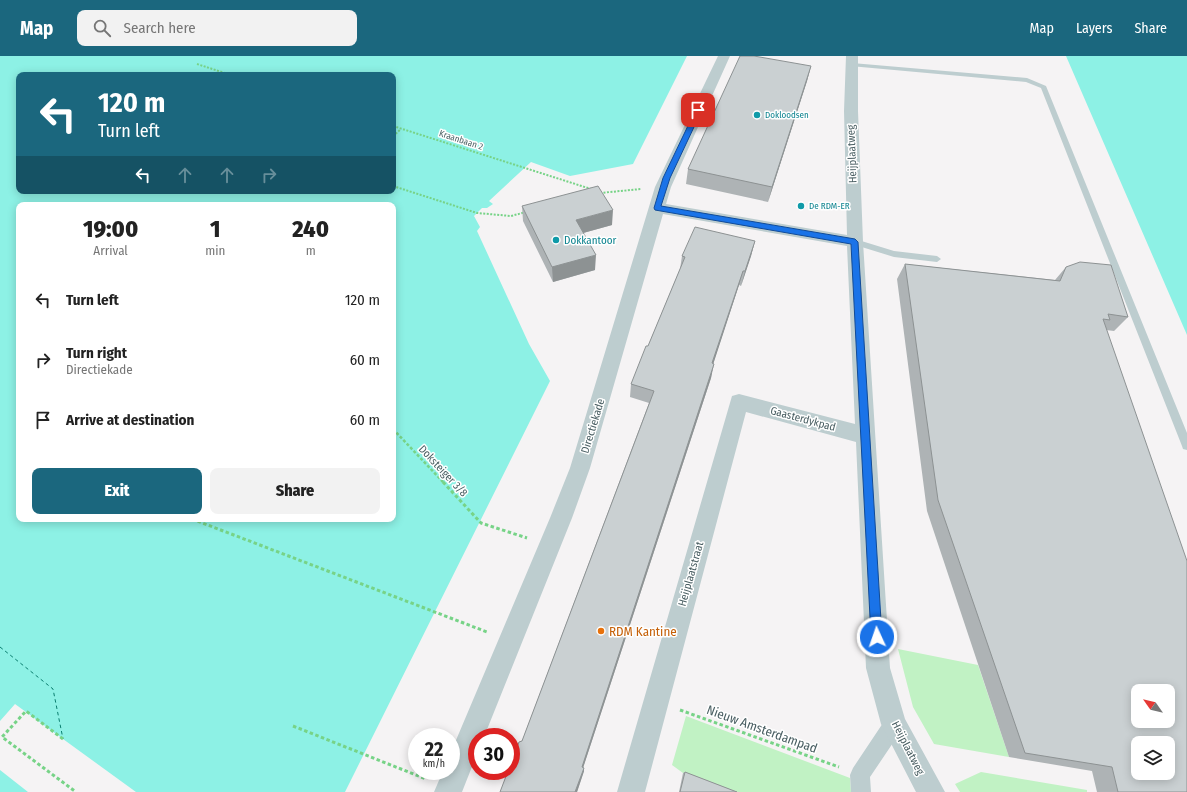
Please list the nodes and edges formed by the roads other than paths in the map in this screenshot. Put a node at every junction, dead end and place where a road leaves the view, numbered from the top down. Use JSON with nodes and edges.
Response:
{"nodes":[{"id":1,"x":724,"y":56,"type":"edge"},
{"id":2,"x":852,"y":60,"type":"edge"},
{"id":3,"x":657,"y":208,"type":"junction"},
{"id":4,"x":855,"y":242,"type":"junction"},
{"id":5,"x":937,"y":259,"type":"dead end"},
{"id":6,"x":739,"y":402,"type":"joint"},
{"id":7,"x":866,"y":436,"type":"junction"},
{"id":8,"x":1187,"y":446,"type":"edge"},
{"id":9,"x":894,"y":724,"type":"junction"},
{"id":10,"x":861,"y":783,"type":"edge"},
{"id":11,"x":449,"y":790,"type":"edge"},
{"id":12,"x":632,"y":792,"type":"edge"},
{"id":13,"x":931,"y":792,"type":"edge"}],
"edges":[{"from":1,"to":3,"type":"street","name":"Directiekade"},
{"from":2,"to":4,"type":"street","name":"Heijplaatweg"},
{"from":2,"to":8,"type":"lane"},
{"from":3,"to":4,"type":"street"},
{"from":3,"to":11,"type":"street","name":"Directiekade"},
{"from":4,"to":5,"type":"lane"},
{"from":4,"to":7,"type":"street","name":"Heijplaatweg"},
{"from":6,"to":7,"type":"street","name":"Gaasterdykpad"},
{"from":6,"to":12,"type":"street","name":"Heijplaatstraat"},
{"from":7,"to":9,"type":"street","name":"Heijplaatweg"},
{"from":9,"to":10,"type":"street"},
{"from":9,"to":13,"type":"street","name":"Heijplaatweg"}]}
